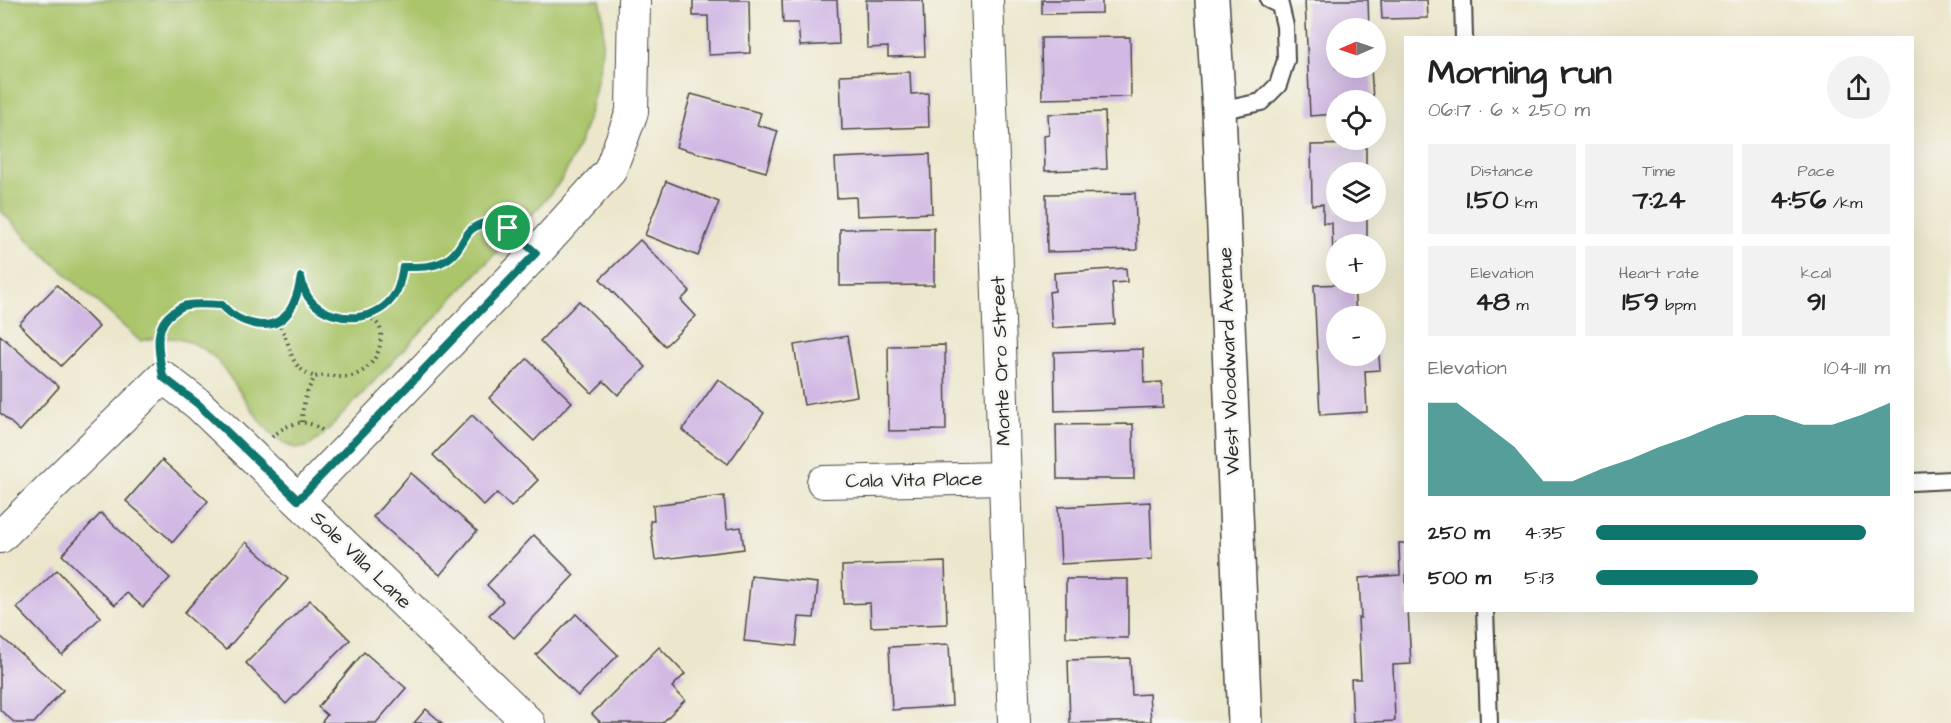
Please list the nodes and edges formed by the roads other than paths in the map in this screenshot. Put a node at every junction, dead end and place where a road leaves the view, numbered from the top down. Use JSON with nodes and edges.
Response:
{"nodes":[{"id":1,"x":634,"y":0,"type":"edge"},
{"id":2,"x":987,"y":0,"type":"edge"},
{"id":3,"x":1212,"y":0,"type":"edge"},
{"id":4,"x":1269,"y":0,"type":"edge"},
{"id":5,"x":1463,"y":0,"type":"edge"},
{"id":6,"x":1464,"y":36,"type":"edge"},
{"id":7,"x":1219,"y":111,"type":"junction"},
{"id":8,"x":1005,"y":478,"type":"junction"},
{"id":9,"x":1951,"y":480,"type":"edge"},
{"id":10,"x":824,"y":482,"type":"dead end"},
{"id":11,"x":1914,"y":482,"type":"edge"},
{"id":12,"x":298,"y":500,"type":"junction"},
{"id":13,"x":0,"y":537,"type":"edge"},
{"id":14,"x":1485,"y":612,"type":"edge"},
{"id":15,"x":529,"y":723,"type":"edge"},
{"id":16,"x":1014,"y":723,"type":"edge"},
{"id":17,"x":1245,"y":723,"type":"edge"},
{"id":18,"x":1488,"y":723,"type":"edge"}],
"edges":[{"from":1,"to":12,"type":"street"},
{"from":2,"to":8,"type":"street","name":"Monte Oro Street"},
{"from":3,"to":7,"type":"street","name":"West Woodward Avenue"},
{"from":4,"to":7,"type":"lane"},
{"from":5,"to":6,"type":"lane"},
{"from":7,"to":17,"type":"street","name":"West Woodward Avenue"},
{"from":8,"to":10,"type":"street","name":"Cala Vita Place"},
{"from":8,"to":16,"type":"street","name":"Monte Oro Street"},
{"from":9,"to":11,"type":"lane"},
{"from":12,"to":13,"type":"street","name":"Sole Villa Lane"},
{"from":12,"to":15,"type":"street","name":"Sole Villa Lane"},
{"from":14,"to":18,"type":"lane"}]}
